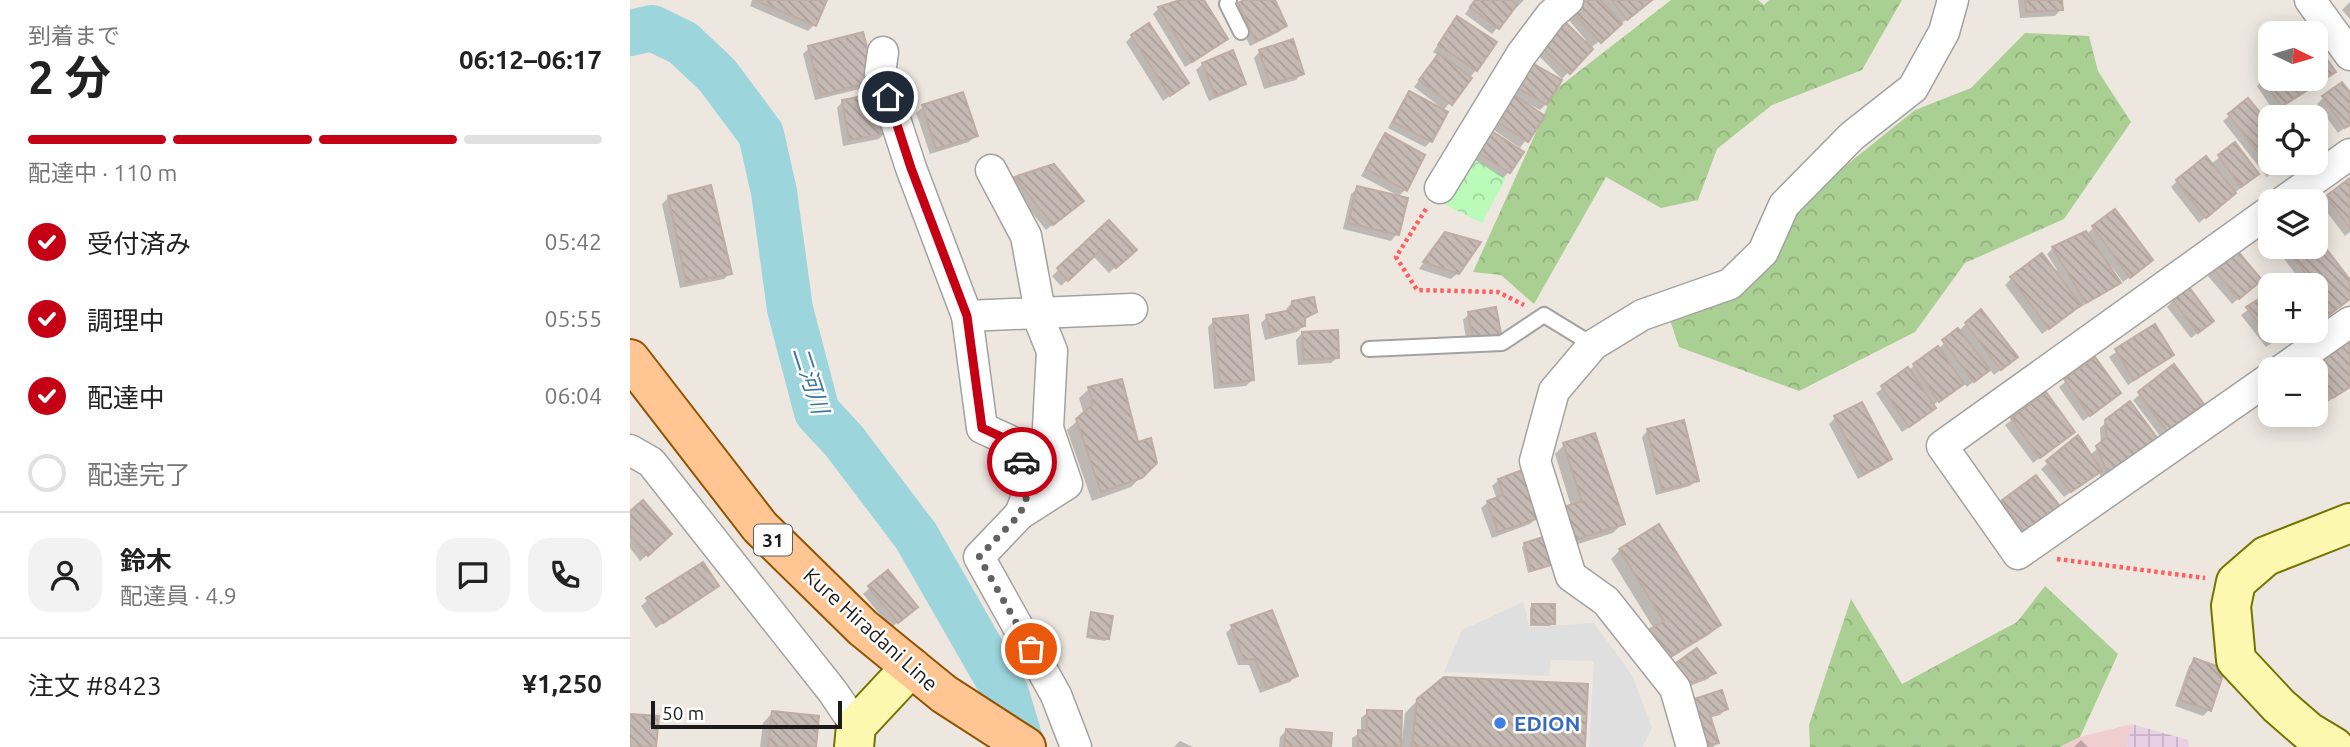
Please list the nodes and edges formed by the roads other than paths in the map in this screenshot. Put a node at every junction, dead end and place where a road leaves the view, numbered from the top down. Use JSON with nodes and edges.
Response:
{"nodes":[{"id":1,"x":1229,"y":0,"type":"edge"},
{"id":2,"x":1568,"y":0,"type":"edge"},
{"id":3,"x":1952,"y":0,"type":"edge"},
{"id":4,"x":2310,"y":0,"type":"edge"},
{"id":5,"x":1241,"y":32,"type":"dead end"},
{"id":6,"x":883,"y":52,"type":"dead end"},
{"id":7,"x":2350,"y":55,"type":"edge"},
{"id":8,"x":2350,"y":154,"type":"edge"},
{"id":9,"x":991,"y":170,"type":"dead end"},
{"id":10,"x":1440,"y":188,"type":"road end"},
{"id":11,"x":2301,"y":189,"type":"edge"},
{"id":12,"x":2258,"y":220,"type":"edge"},
{"id":13,"x":1132,"y":309,"type":"dead end"},
{"id":14,"x":1037,"y":314,"type":"junction"},
{"id":15,"x":967,"y":316,"type":"junction"},
{"id":16,"x":2350,"y":322,"type":"edge"},
{"id":17,"x":1593,"y":345,"type":"junction"},
{"id":18,"x":1369,"y":349,"type":"dead end"},
{"id":19,"x":2300,"y":357,"type":"edge"},
{"id":20,"x":630,"y":359,"type":"edge"},
{"id":21,"x":2258,"y":387,"type":"edge"},
{"id":22,"x":630,"y":450,"type":"edge"},
{"id":23,"x":1020,"y":514,"type":"junction"},
{"id":24,"x":2350,"y":523,"type":"edge"},
{"id":25,"x":911,"y":667,"type":"junction"},
{"id":26,"x":855,"y":736,"type":"edge"},
{"id":27,"x":1026,"y":747,"type":"edge"},
{"id":28,"x":1076,"y":747,"type":"edge"},
{"id":29,"x":1692,"y":747,"type":"edge"},
{"id":30,"x":2334,"y":747,"type":"edge"}],
"edges":[{"from":1,"to":5,"type":"lane"},
{"from":2,"to":10,"type":"street"},
{"from":3,"to":17,"type":"street"},
{"from":4,"to":7,"type":"street"},
{"from":6,"to":15,"type":"street"},
{"from":8,"to":11,"type":"street"},
{"from":9,"to":14,"type":"street"},
{"from":12,"to":21,"type":"street"},
{"from":13,"to":14,"type":"street"},
{"from":14,"to":15,"type":"street"},
{"from":14,"to":23,"type":"street"},
{"from":15,"to":23,"type":"street"},
{"from":16,"to":19,"type":"street"},
{"from":17,"to":18,"type":"lane"},
{"from":17,"to":29,"type":"street"},
{"from":20,"to":25,"type":"main road","name":"Kure Hiradani Line","number":"31"},
{"from":22,"to":26,"type":"street"},
{"from":23,"to":28,"type":"street"},
{"from":24,"to":30,"type":"street"},
{"from":25,"to":26,"type":"street"},
{"from":25,"to":27,"type":"main road","name":"Kure Hiradani Line","number":"31"}]}
